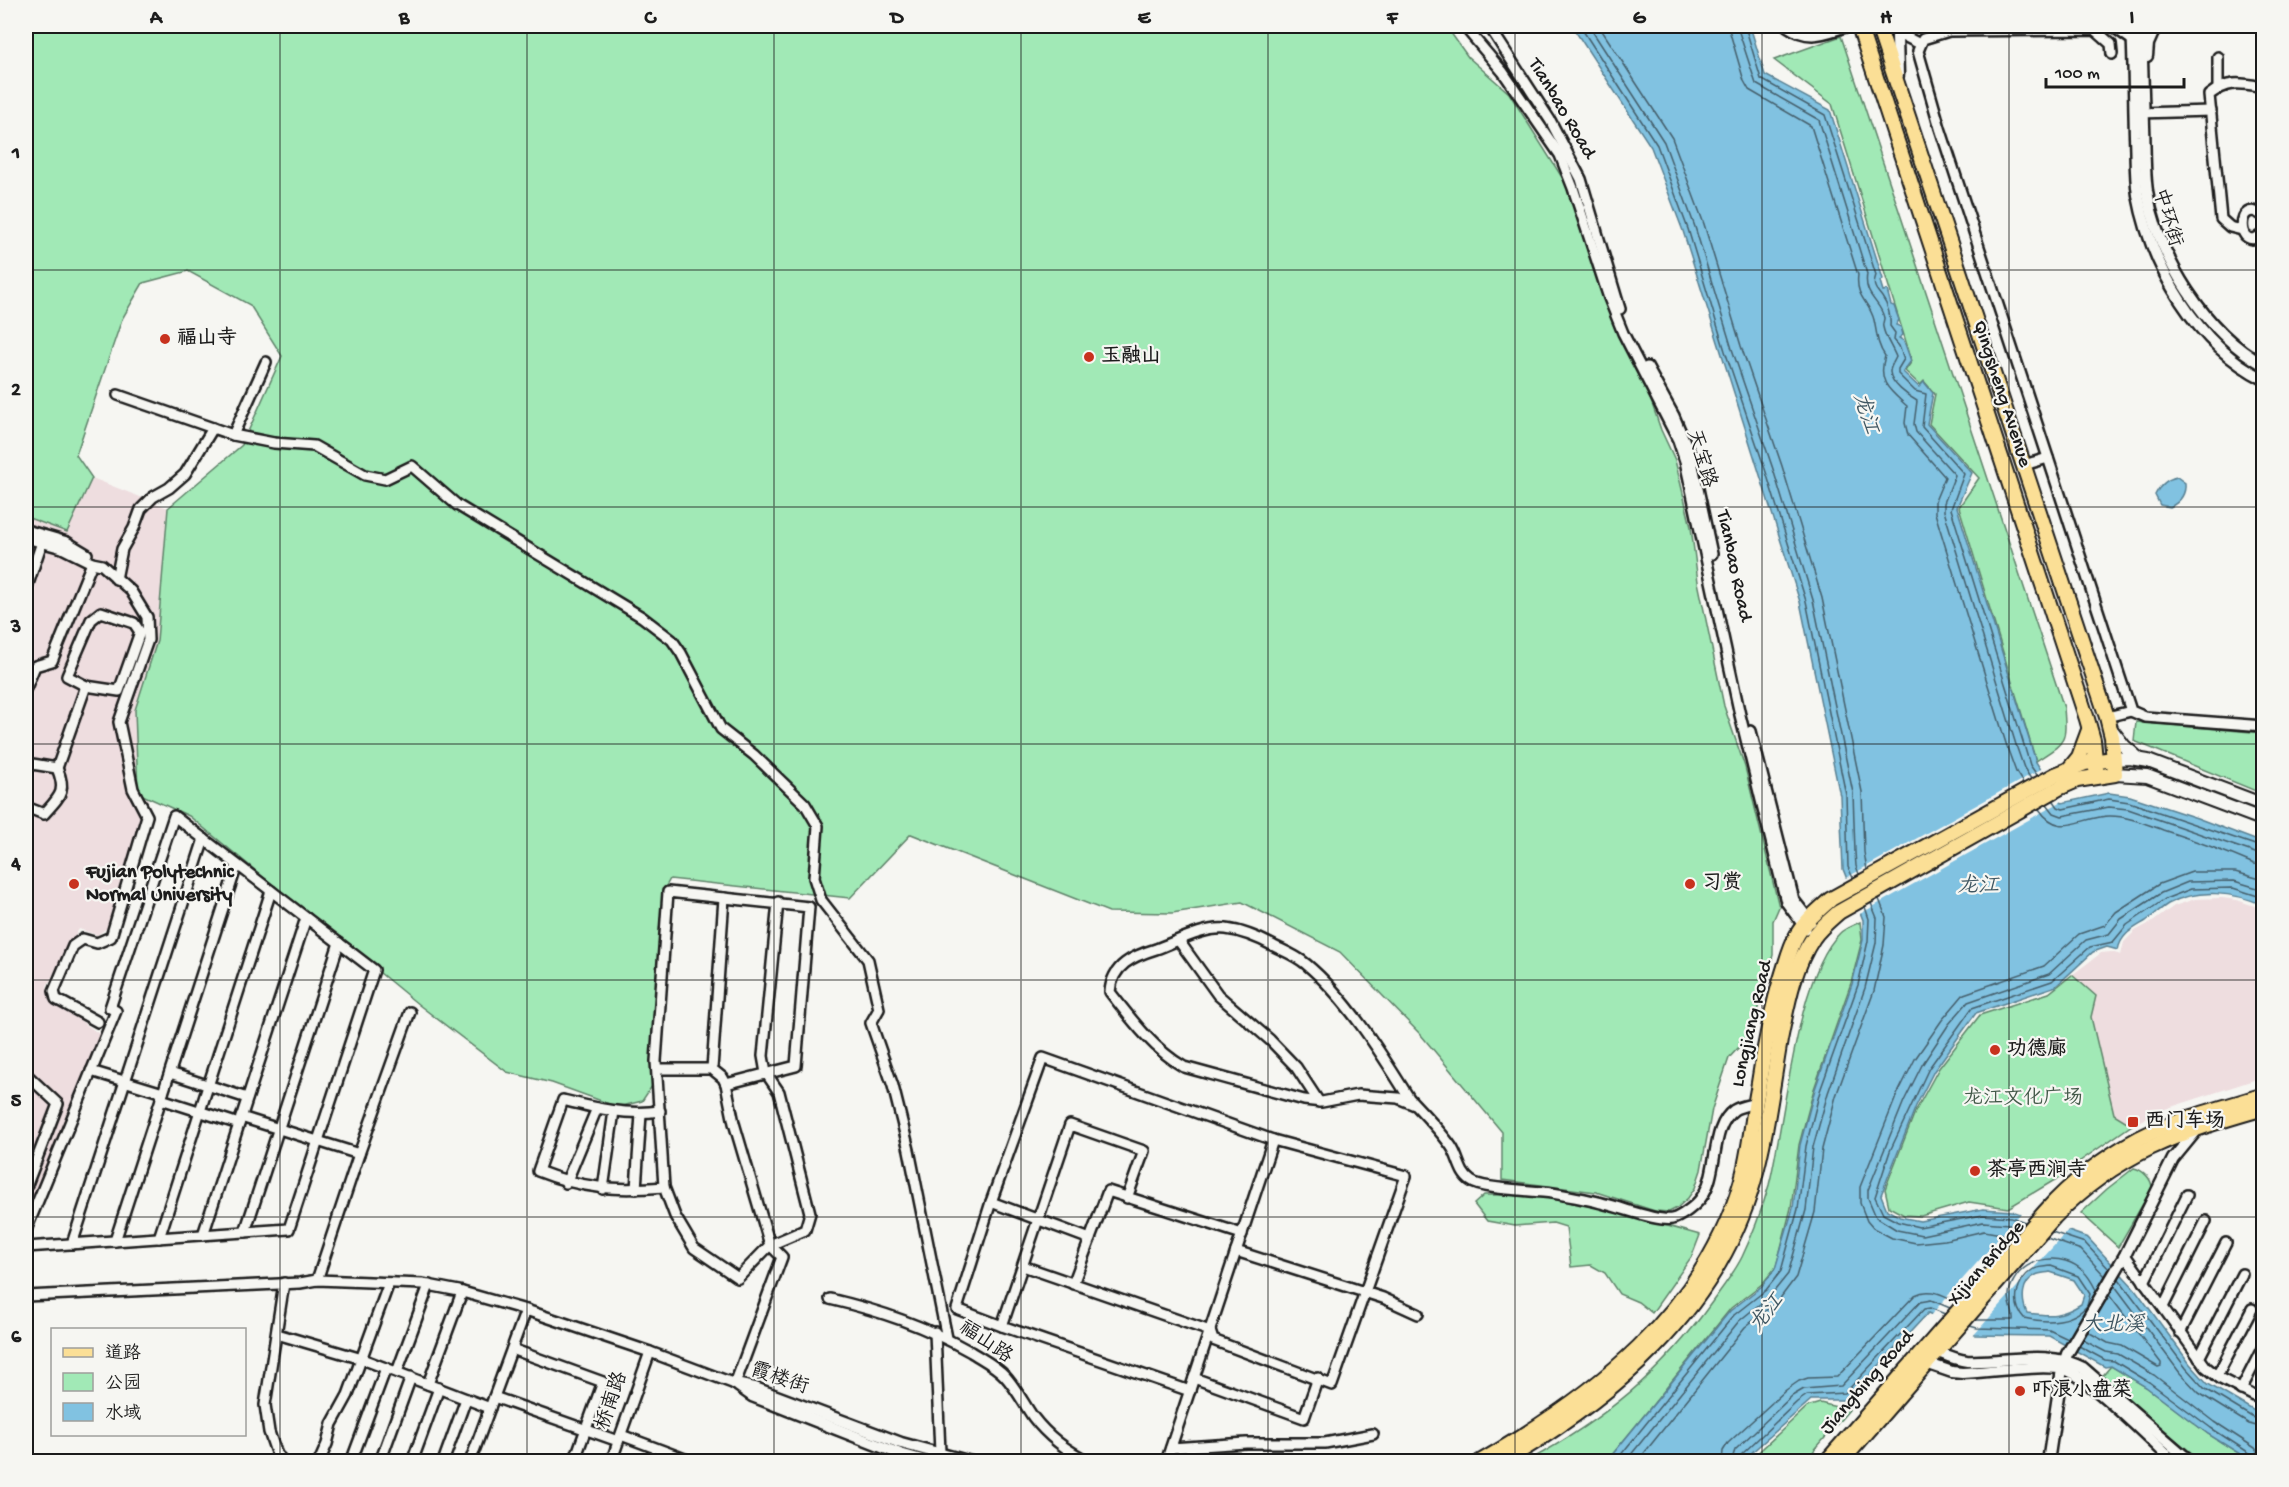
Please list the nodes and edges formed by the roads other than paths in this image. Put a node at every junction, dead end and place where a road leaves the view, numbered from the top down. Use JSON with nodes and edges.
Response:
{"nodes":[{"id":1,"x":1464,"y":26,"type":"edge"},
{"id":2,"x":1489,"y":26,"type":"edge"},
{"id":3,"x":1787,"y":26,"type":"edge"},
{"id":4,"x":1849,"y":26,"type":"edge"},
{"id":5,"x":1859,"y":26,"type":"edge"},
{"id":6,"x":1878,"y":26,"type":"edge"},
{"id":7,"x":2114,"y":26,"type":"edge"},
{"id":8,"x":2132,"y":26,"type":"edge"},
{"id":9,"x":2141,"y":26,"type":"edge"},
{"id":10,"x":2156,"y":26,"type":"edge"},
{"id":11,"x":1900,"y":29,"type":"edge"},
{"id":12,"x":2133,"y":40,"type":"junction"},
{"id":13,"x":1920,"y":44,"type":"junction"},
{"id":14,"x":2112,"y":54,"type":"dead end"},
{"id":15,"x":2218,"y":57,"type":"dead end"},
{"id":16,"x":2142,"y":67,"type":"junction"},
{"id":17,"x":2264,"y":87,"type":"edge"},
{"id":18,"x":2218,"y":89,"type":"junction"},
{"id":19,"x":1900,"y":90,"type":"junction"},
{"id":20,"x":2211,"y":111,"type":"junction"},
{"id":21,"x":2139,"y":113,"type":"junction"},
{"id":22,"x":2263,"y":213,"type":"edge"},
{"id":23,"x":2242,"y":230,"type":"junction"},
{"id":24,"x":2263,"y":234,"type":"edge"},
{"id":25,"x":266,"y":362,"type":"dead end"},
{"id":26,"x":2264,"y":365,"type":"edge"},
{"id":27,"x":2264,"y":379,"type":"edge"},
{"id":28,"x":118,"y":395,"type":"dead end"},
{"id":29,"x":213,"y":428,"type":"junction"},
{"id":30,"x":232,"y":435,"type":"junction"},
{"id":31,"x":2048,"y":458,"type":"junction"},
{"id":32,"x":2024,"y":465,"type":"junction"},
{"id":33,"x":26,"y":530,"type":"edge"},
{"id":34,"x":26,"y":538,"type":"edge"},
{"id":35,"x":42,"y":542,"type":"junction"},
{"id":36,"x":97,"y":564,"type":"junction"},
{"id":37,"x":116,"y":579,"type":"junction"},
{"id":38,"x":26,"y":590,"type":"edge"},
{"id":39,"x":30,"y":665,"type":"edge"},
{"id":40,"x":86,"y":686,"type":"junction"},
{"id":41,"x":26,"y":688,"type":"edge"},
{"id":42,"x":2131,"y":711,"type":"junction"},
{"id":43,"x":2087,"y":719,"type":"junction"},
{"id":44,"x":2109,"y":723,"type":"junction"},
{"id":45,"x":2264,"y":726,"type":"edge"},
{"id":46,"x":2113,"y":759,"type":"junction"},
{"id":47,"x":2140,"y":760,"type":"junction"},
{"id":48,"x":2095,"y":761,"type":"junction"},
{"id":49,"x":26,"y":763,"type":"edge"},
{"id":50,"x":57,"y":768,"type":"junction"},
{"id":51,"x":2070,"y":768,"type":"junction"},
{"id":52,"x":2115,"y":774,"type":"junction"},
{"id":53,"x":2097,"y":777,"type":"junction"},
{"id":54,"x":2058,"y":781,"type":"junction"},
{"id":55,"x":2264,"y":805,"type":"edge"},
{"id":56,"x":26,"y":807,"type":"edge"},
{"id":57,"x":2264,"y":820,"type":"edge"},
{"id":58,"x":204,"y":839,"type":"junction"},
{"id":59,"x":237,"y":865,"type":"junction"},
{"id":60,"x":271,"y":891,"type":"junction"},
{"id":61,"x":724,"y":898,"type":"junction"},
{"id":62,"x":778,"y":902,"type":"junction"},
{"id":63,"x":306,"y":918,"type":"junction"},
{"id":64,"x":1806,"y":923,"type":"junction"},
{"id":65,"x":1816,"y":934,"type":"junction"},
{"id":66,"x":1179,"y":941,"type":"junction"},
{"id":67,"x":339,"y":943,"type":"junction"},
{"id":68,"x":410,"y":1012,"type":"dead end"},
{"id":69,"x":98,"y":1022,"type":"dead end"},
{"id":70,"x":657,"y":1069,"type":"junction"},
{"id":71,"x":712,"y":1069,"type":"junction"},
{"id":72,"x":92,"y":1071,"type":"junction"},
{"id":73,"x":170,"y":1073,"type":"junction"},
{"id":74,"x":766,"y":1073,"type":"junction"},
{"id":75,"x":26,"y":1074,"type":"edge"},
{"id":76,"x":125,"y":1081,"type":"junction"},
{"id":77,"x":726,"y":1084,"type":"junction"},
{"id":78,"x":208,"y":1085,"type":"junction"},
{"id":79,"x":2264,"y":1095,"type":"edge"},
{"id":80,"x":162,"y":1096,"type":"junction"},
{"id":81,"x":247,"y":1098,"type":"junction"},
{"id":82,"x":1319,"y":1102,"type":"junction"},
{"id":83,"x":1756,"y":1103,"type":"junction"},
{"id":84,"x":1415,"y":1105,"type":"junction"},
{"id":85,"x":597,"y":1108,"type":"junction"},
{"id":86,"x":2264,"y":1108,"type":"edge"},
{"id":87,"x":614,"y":1111,"type":"junction"},
{"id":88,"x":660,"y":1111,"type":"junction"},
{"id":89,"x":200,"y":1112,"type":"junction"},
{"id":90,"x":640,"y":1114,"type":"junction"},
{"id":91,"x":240,"y":1121,"type":"junction"},
{"id":92,"x":2201,"y":1126,"type":"junction"},
{"id":93,"x":279,"y":1129,"type":"junction"},
{"id":94,"x":1274,"y":1140,"type":"junction"},
{"id":95,"x":318,"y":1141,"type":"junction"},
{"id":96,"x":359,"y":1154,"type":"junction"},
{"id":97,"x":566,"y":1183,"type":"junction"},
{"id":98,"x":26,"y":1186,"type":"edge"},
{"id":99,"x":664,"y":1187,"type":"junction"},
{"id":100,"x":603,"y":1189,"type":"junction"},
{"id":101,"x":636,"y":1189,"type":"junction"},
{"id":102,"x":2187,"y":1195,"type":"dead end"},
{"id":103,"x":1127,"y":1198,"type":"junction"},
{"id":104,"x":991,"y":1203,"type":"junction"},
{"id":105,"x":2049,"y":1214,"type":"junction"},
{"id":106,"x":1039,"y":1219,"type":"junction"},
{"id":107,"x":2206,"y":1221,"type":"dead end"},
{"id":108,"x":26,"y":1230,"type":"edge"},
{"id":109,"x":245,"y":1232,"type":"junction"},
{"id":110,"x":1242,"y":1234,"type":"junction"},
{"id":111,"x":203,"y":1235,"type":"junction"},
{"id":112,"x":159,"y":1238,"type":"junction"},
{"id":113,"x":1090,"y":1239,"type":"junction"},
{"id":114,"x":115,"y":1241,"type":"junction"},
{"id":115,"x":2226,"y":1243,"type":"dead end"},
{"id":116,"x":72,"y":1244,"type":"junction"},
{"id":117,"x":770,"y":1245,"type":"junction"},
{"id":118,"x":26,"y":1247,"type":"edge"},
{"id":119,"x":1236,"y":1251,"type":"junction"},
{"id":120,"x":2122,"y":1258,"type":"junction"},
{"id":121,"x":1023,"y":1266,"type":"junction"},
{"id":122,"x":2242,"y":1274,"type":"dead end"},
{"id":123,"x":317,"y":1280,"type":"junction"},
{"id":124,"x":2144,"y":1282,"type":"junction"},
{"id":125,"x":284,"y":1283,"type":"junction"},
{"id":126,"x":389,"y":1283,"type":"junction"},
{"id":127,"x":1073,"y":1284,"type":"junction"},
{"id":128,"x":429,"y":1285,"type":"junction"},
{"id":129,"x":462,"y":1292,"type":"junction"},
{"id":130,"x":1364,"y":1293,"type":"junction"},
{"id":131,"x":26,"y":1296,"type":"edge"},
{"id":132,"x":830,"y":1299,"type":"dead end"},
{"id":133,"x":2163,"y":1307,"type":"junction"},
{"id":134,"x":2252,"y":1309,"type":"dead end"},
{"id":135,"x":526,"y":1310,"type":"junction"},
{"id":136,"x":1418,"y":1314,"type":"dead end"},
{"id":137,"x":1002,"y":1326,"type":"junction"},
{"id":138,"x":1210,"y":1331,"type":"junction"},
{"id":139,"x":935,"y":1332,"type":"junction"},
{"id":140,"x":1944,"y":1333,"type":"joint"},
{"id":141,"x":2180,"y":1333,"type":"junction"},
{"id":142,"x":277,"y":1334,"type":"junction"},
{"id":143,"x":947,"y":1338,"type":"junction"},
{"id":144,"x":2264,"y":1345,"type":"edge"},
{"id":145,"x":512,"y":1348,"type":"junction"},
{"id":146,"x":1931,"y":1349,"type":"junction"},
{"id":147,"x":650,"y":1352,"type":"junction"},
{"id":148,"x":2199,"y":1358,"type":"junction"},
{"id":149,"x":362,"y":1359,"type":"junction"},
{"id":150,"x":1921,"y":1361,"type":"junction"},
{"id":151,"x":2064,"y":1361,"type":"junction"},
{"id":152,"x":386,"y":1368,"type":"junction"},
{"id":153,"x":397,"y":1372,"type":"junction"},
{"id":154,"x":2217,"y":1376,"type":"junction"},
{"id":155,"x":411,"y":1377,"type":"junction"},
{"id":156,"x":1194,"y":1378,"type":"junction"},
{"id":157,"x":1318,"y":1378,"type":"junction"},
{"id":158,"x":428,"y":1384,"type":"junction"},
{"id":159,"x":735,"y":1384,"type":"junction"},
{"id":160,"x":439,"y":1388,"type":"junction"},
{"id":161,"x":2241,"y":1390,"type":"junction"},
{"id":162,"x":1190,"y":1391,"type":"junction"},
{"id":163,"x":494,"y":1397,"type":"junction"},
{"id":164,"x":466,"y":1399,"type":"junction"},
{"id":165,"x":2264,"y":1401,"type":"edge"},
{"id":166,"x":490,"y":1408,"type":"junction"},
{"id":167,"x":586,"y":1430,"type":"junction"},
{"id":168,"x":1373,"y":1434,"type":"dead end"},
{"id":169,"x":620,"y":1438,"type":"junction"},
{"id":170,"x":1171,"y":1448,"type":"junction"},
{"id":171,"x":940,"y":1453,"type":"junction"},
{"id":172,"x":284,"y":1461,"type":"edge"},
{"id":173,"x":319,"y":1461,"type":"edge"},
{"id":174,"x":351,"y":1461,"type":"edge"},
{"id":175,"x":380,"y":1461,"type":"edge"},
{"id":176,"x":412,"y":1461,"type":"edge"},
{"id":177,"x":443,"y":1461,"type":"edge"},
{"id":178,"x":473,"y":1461,"type":"edge"},
{"id":179,"x":574,"y":1461,"type":"edge"},
{"id":180,"x":611,"y":1461,"type":"edge"},
{"id":181,"x":693,"y":1461,"type":"edge"},
{"id":182,"x":929,"y":1461,"type":"edge"},
{"id":183,"x":971,"y":1461,"type":"edge"},
{"id":184,"x":1090,"y":1461,"type":"edge"},
{"id":185,"x":1166,"y":1461,"type":"edge"},
{"id":186,"x":1480,"y":1461,"type":"edge"},
{"id":187,"x":1502,"y":1461,"type":"edge"},
{"id":188,"x":1826,"y":1461,"type":"edge"},
{"id":189,"x":1841,"y":1461,"type":"edge"},
{"id":190,"x":2048,"y":1461,"type":"edge"},
{"id":191,"x":2174,"y":1461,"type":"edge"},
{"id":192,"x":2192,"y":1461,"type":"edge"}],
"edges":[{"from":1,"to":64,"type":"street","name":"天宝路"},
{"from":2,"to":64,"type":"street","name":"Tianbao Road"},
{"from":3,"to":4,"type":"street"},
{"from":5,"to":43,"type":"main road","name":"Qingsheng Avenue"},
{"from":6,"to":19,"type":"main road","name":"Qingsheng Avenue"},
{"from":7,"to":12,"type":"street"},
{"from":8,"to":12,"type":"street","name":"中环街"},
{"from":9,"to":16,"type":"street","name":"中环街"},
{"from":10,"to":16,"type":"street"},
{"from":11,"to":13,"type":"street"},
{"from":11,"to":19,"type":"street"},
{"from":12,"to":21,"type":"street","name":"中环街"},
{"from":13,"to":14,"type":"street"},
{"from":13,"to":31,"type":"street"},
{"from":15,"to":18,"type":"street"},
{"from":16,"to":21,"type":"street","name":"中环街"},
{"from":17,"to":18,"type":"street"},
{"from":18,"to":20,"type":"street"},
{"from":19,"to":32,"type":"main road","name":"Qingsheng Avenue"},
{"from":20,"to":21,"type":"street"},
{"from":20,"to":23,"type":"street"},
{"from":21,"to":26,"type":"street","name":"中环街"},
{"from":21,"to":27,"type":"street","name":"中环街"},
{"from":22,"to":23,"type":"street"},
{"from":23,"to":24,"type":"street"},
{"from":25,"to":30,"type":"street"},
{"from":28,"to":29,"type":"street"},
{"from":29,"to":30,"type":"street"},
{"from":29,"to":37,"type":"street"},
{"from":30,"to":143,"type":"street"},
{"from":31,"to":32,"type":"street"},
{"from":31,"to":42,"type":"street"},
{"from":32,"to":44,"type":"main road","name":"Qingsheng Avenue"},
{"from":33,"to":36,"type":"street"},
{"from":34,"to":35,"type":"street"},
{"from":35,"to":36,"type":"street"},
{"from":35,"to":38,"type":"street"},
{"from":36,"to":37,"type":"street"},
{"from":36,"to":39,"type":"street"},
{"from":37,"to":69,"type":"street"},
{"from":39,"to":41,"type":"street"},
{"from":40,"to":40,"type":"street"},
{"from":40,"to":50,"type":"street"},
{"from":42,"to":44,"type":"street"},
{"from":42,"to":45,"type":"street"},
{"from":43,"to":48,"type":"main road","name":"Qingsheng Avenue"},
{"from":43,"to":51,"type":"main road"},
{"from":44,"to":46,"type":"main road","name":"Qingsheng Avenue"},
{"from":44,"to":47,"type":"main road"},
{"from":46,"to":47,"type":"main road","name":"Longjiang Road"},
{"from":46,"to":48,"type":"main road","name":"Longjiang Road"},
{"from":46,"to":52,"type":"main road","name":"Qingsheng Avenue"},
{"from":47,"to":55,"type":"main road","name":"Longjiang Road"},
{"from":48,"to":51,"type":"main road","name":"Longjiang Road"},
{"from":48,"to":53,"type":"main road","name":"Qingsheng Avenue"},
{"from":49,"to":50,"type":"street"},
{"from":50,"to":56,"type":"street"},
{"from":51,"to":54,"type":"main road","name":"Longjiang Road"},
{"from":52,"to":53,"type":"main road","name":"Longjiang Road"},
{"from":52,"to":57,"type":"main road","name":"Longjiang Road"},
{"from":53,"to":54,"type":"main road","name":"Longjiang Road"},
{"from":54,"to":64,"type":"main road","name":"Longjiang Road"},
{"from":54,"to":65,"type":"main road","name":"Longjiang Road"},
{"from":58,"to":59,"type":"street"},
{"from":58,"to":72,"type":"street"},
{"from":58,"to":76,"type":"street"},
{"from":59,"to":60,"type":"street"},
{"from":59,"to":73,"type":"street"},
{"from":60,"to":63,"type":"street"},
{"from":60,"to":78,"type":"street"},
{"from":61,"to":62,"type":"street"},
{"from":61,"to":70,"type":"street"},
{"from":61,"to":71,"type":"street"},
{"from":62,"to":74,"type":"street"},
{"from":62,"to":74,"type":"street"},
{"from":63,"to":67,"type":"street"},
{"from":63,"to":81,"type":"street"},
{"from":64,"to":65,"type":"street","name":"天宝路"},
{"from":64,"to":83,"type":"main road","name":"Longjiang Road"},
{"from":65,"to":187,"type":"main road","name":"Longjiang Road"},
{"from":66,"to":82,"type":"street"},
{"from":66,"to":82,"type":"street"},
{"from":66,"to":84,"type":"street"},
{"from":67,"to":93,"type":"street"},
{"from":67,"to":95,"type":"street"},
{"from":68,"to":96,"type":"street"},
{"from":70,"to":71,"type":"street"},
{"from":70,"to":88,"type":"street"},
{"from":71,"to":77,"type":"street"},
{"from":72,"to":76,"type":"street"},
{"from":72,"to":108,"type":"street"},
{"from":73,"to":78,"type":"street"},
{"from":73,"to":80,"type":"street"},
{"from":74,"to":77,"type":"street"},
{"from":74,"to":117,"type":"street"},
{"from":75,"to":98,"type":"street"},
{"from":76,"to":80,"type":"street"},
{"from":76,"to":116,"type":"street"},
{"from":77,"to":117,"type":"street"},
{"from":78,"to":81,"type":"street"},
{"from":78,"to":89,"type":"street"},
{"from":79,"to":105,"type":"main road"},
{"from":80,"to":89,"type":"street"},
{"from":80,"to":114,"type":"street"},
{"from":81,"to":91,"type":"street"},
{"from":82,"to":84,"type":"street"},
{"from":83,"to":84,"type":"street"},
{"from":83,"to":186,"type":"main road","name":"Longjiang Road"},
{"from":85,"to":87,"type":"street"},
{"from":85,"to":97,"type":"street"},
{"from":85,"to":97,"type":"street"},
{"from":86,"to":92,"type":"main road"},
{"from":87,"to":90,"type":"street"},
{"from":87,"to":100,"type":"street"},
{"from":88,"to":90,"type":"street"},
{"from":88,"to":99,"type":"street"},
{"from":89,"to":91,"type":"street"},
{"from":89,"to":112,"type":"street"},
{"from":90,"to":101,"type":"street"},
{"from":91,"to":93,"type":"street"},
{"from":91,"to":111,"type":"street"},
{"from":92,"to":105,"type":"main road"},
{"from":92,"to":120,"type":"street"},
{"from":93,"to":95,"type":"street"},
{"from":93,"to":109,"type":"street"},
{"from":94,"to":104,"type":"street"},
{"from":94,"to":110,"type":"street"},
{"from":94,"to":130,"type":"street"},
{"from":95,"to":96,"type":"street"},
{"from":95,"to":109,"type":"street"},
{"from":96,"to":123,"type":"street"},
{"from":97,"to":100,"type":"street"},
{"from":99,"to":101,"type":"street"},
{"from":99,"to":117,"type":"street"},
{"from":100,"to":101,"type":"street"},
{"from":102,"to":124,"type":"street"},
{"from":103,"to":106,"type":"street"},
{"from":103,"to":110,"type":"street"},
{"from":103,"to":113,"type":"street"},
{"from":104,"to":106,"type":"street"},
{"from":104,"to":137,"type":"street"},
{"from":105,"to":140,"type":"main road","name":"Xijian Bridge"},
{"from":106,"to":113,"type":"street"},
{"from":106,"to":121,"type":"street"},
{"from":107,"to":133,"type":"street"},
{"from":109,"to":111,"type":"street"},
{"from":110,"to":119,"type":"street"},
{"from":111,"to":112,"type":"street"},
{"from":112,"to":114,"type":"street"},
{"from":113,"to":127,"type":"street"},
{"from":114,"to":116,"type":"street"},
{"from":115,"to":141,"type":"street"},
{"from":116,"to":118,"type":"street"},
{"from":117,"to":159,"type":"street"},
{"from":119,"to":130,"type":"street"},
{"from":119,"to":138,"type":"street"},
{"from":120,"to":124,"type":"street"},
{"from":120,"to":151,"type":"street"},
{"from":121,"to":127,"type":"street"},
{"from":121,"to":137,"type":"street"},
{"from":122,"to":148,"type":"street"},
{"from":123,"to":125,"type":"street"},
{"from":123,"to":126,"type":"street"},
{"from":124,"to":133,"type":"street"},
{"from":125,"to":131,"type":"street"},
{"from":125,"to":142,"type":"street"},
{"from":126,"to":128,"type":"street"},
{"from":126,"to":149,"type":"street"},
{"from":127,"to":138,"type":"street"},
{"from":128,"to":129,"type":"street"},
{"from":128,"to":153,"type":"street"},
{"from":129,"to":135,"type":"street"},
{"from":129,"to":158,"type":"street"},
{"from":130,"to":136,"type":"street"},
{"from":130,"to":157,"type":"street"},
{"from":132,"to":139,"type":"street","name":"福山路"},
{"from":133,"to":141,"type":"street"},
{"from":134,"to":154,"type":"street"},
{"from":135,"to":145,"type":"street"},
{"from":135,"to":147,"type":"street"},
{"from":137,"to":162,"type":"street"},
{"from":138,"to":156,"type":"street"},
{"from":138,"to":157,"type":"street"},
{"from":139,"to":143,"type":"street","name":"福山路"},
{"from":139,"to":171,"type":"street"},
{"from":140,"to":146,"type":"main road","name":"Jiangbing Road"},
{"from":141,"to":148,"type":"street"},
{"from":142,"to":149,"type":"street"},
{"from":142,"to":172,"type":"street"},
{"from":143,"to":184,"type":"street","name":"福山路"},
{"from":144,"to":161,"type":"street"},
{"from":145,"to":163,"type":"street"},
{"from":145,"to":167,"type":"street"},
{"from":146,"to":150,"type":"main road","name":"Jiangbing Road"},
{"from":146,"to":151,"type":"street"},
{"from":147,"to":159,"type":"street"},
{"from":147,"to":169,"type":"street","name":"桥南路"},
{"from":148,"to":154,"type":"street"},
{"from":149,"to":152,"type":"street"},
{"from":149,"to":173,"type":"street"},
{"from":150,"to":151,"type":"street"},
{"from":150,"to":188,"type":"main road","name":"Jiangbing Road"},
{"from":150,"to":189,"type":"main road","name":"Jiangbing Road"},
{"from":151,"to":190,"type":"street"},
{"from":151,"to":191,"type":"street"},
{"from":151,"to":192,"type":"street"},
{"from":152,"to":153,"type":"street"},
{"from":152,"to":174,"type":"street"},
{"from":153,"to":155,"type":"street"},
{"from":154,"to":161,"type":"street"},
{"from":155,"to":158,"type":"street"},
{"from":155,"to":175,"type":"street"},
{"from":156,"to":157,"type":"street"},
{"from":156,"to":162,"type":"street"},
{"from":158,"to":160,"type":"street"},
{"from":159,"to":171,"type":"street","name":"霞楼街"},
{"from":159,"to":182,"type":"street","name":"霞楼街"},
{"from":160,"to":164,"type":"street"},
{"from":160,"to":176,"type":"street"},
{"from":161,"to":165,"type":"street"},
{"from":162,"to":170,"type":"street"},
{"from":163,"to":166,"type":"street"},
{"from":163,"to":167,"type":"street"},
{"from":164,"to":166,"type":"street"},
{"from":164,"to":177,"type":"street"},
{"from":166,"to":178,"type":"street"},
{"from":167,"to":169,"type":"street"},
{"from":167,"to":179,"type":"street"},
{"from":168,"to":170,"type":"street"},
{"from":169,"to":180,"type":"street","name":"桥南路"},
{"from":169,"to":181,"type":"street"},
{"from":170,"to":185,"type":"street"},
{"from":171,"to":183,"type":"street","name":"霞楼街"}]}
